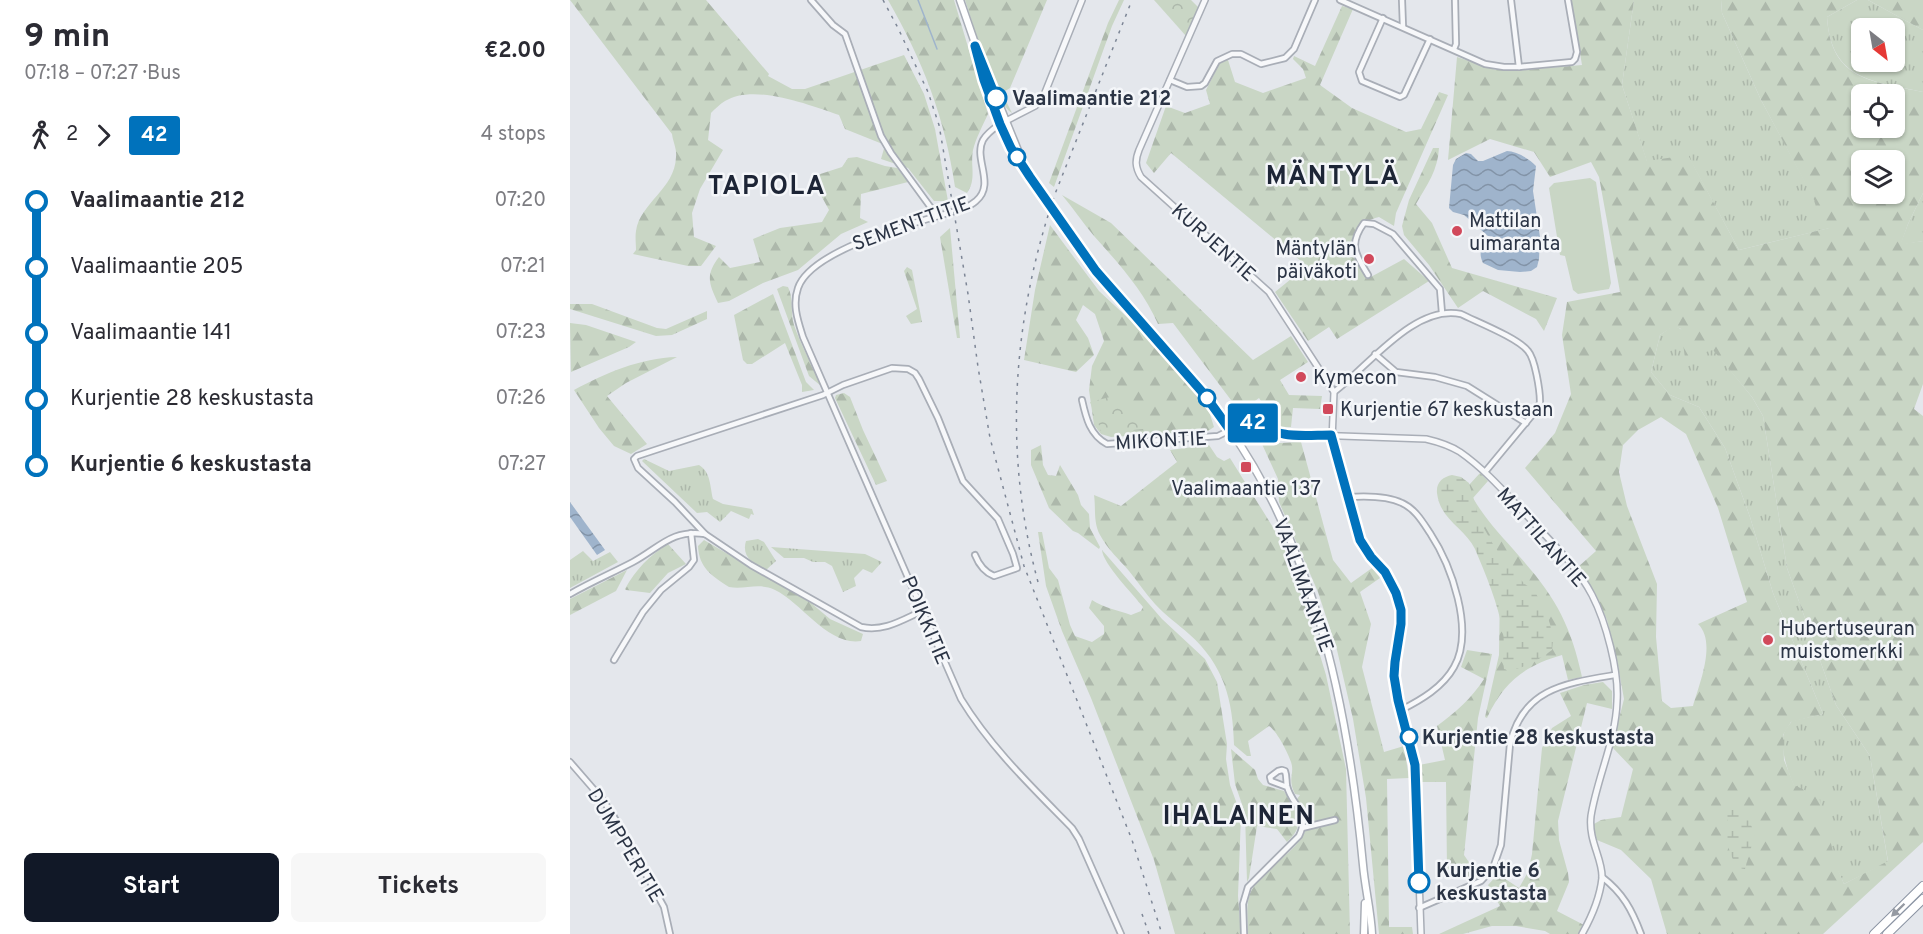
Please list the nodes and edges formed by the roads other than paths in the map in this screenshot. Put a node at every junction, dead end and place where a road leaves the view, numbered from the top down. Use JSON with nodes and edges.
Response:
{"nodes":[{"id":1,"x":811,"y":0,"type":"edge"},
{"id":2,"x":960,"y":0,"type":"edge"},
{"id":3,"x":1082,"y":0,"type":"edge"},
{"id":4,"x":1205,"y":0,"type":"edge"},
{"id":5,"x":1315,"y":0,"type":"edge"},
{"id":6,"x":1340,"y":0,"type":"edge"},
{"id":7,"x":1402,"y":0,"type":"edge"},
{"id":8,"x":1455,"y":0,"type":"edge"},
{"id":9,"x":1511,"y":0,"type":"edge"},
{"id":10,"x":1568,"y":0,"type":"edge"},
{"id":11,"x":1348,"y":1,"type":"edge"},
{"id":12,"x":1383,"y":18,"type":"junction"},
{"id":13,"x":1403,"y":27,"type":"junction"},
{"id":14,"x":1430,"y":39,"type":"junction"},
{"id":15,"x":1454,"y":50,"type":"junction"},
{"id":16,"x":1519,"y":67,"type":"junction"},
{"id":17,"x":1170,"y":80,"type":"junction"},
{"id":18,"x":1002,"y":123,"type":"junction"},
{"id":19,"x":937,"y":216,"type":"junction"},
{"id":20,"x":1368,"y":275,"type":"dead end"},
{"id":21,"x":805,"y":276,"type":"joint"},
{"id":22,"x":1442,"y":313,"type":"junction"},
{"id":23,"x":1375,"y":354,"type":"junction"},
{"id":24,"x":1334,"y":392,"type":"junction"},
{"id":25,"x":827,"y":393,"type":"junction"},
{"id":26,"x":1082,"y":400,"type":"dead end"},
{"id":27,"x":1526,"y":423,"type":"junction"},
{"id":28,"x":1230,"y":430,"type":"junction"},
{"id":29,"x":1331,"y":435,"type":"junction"},
{"id":30,"x":1485,"y":472,"type":"junction"},
{"id":31,"x":1348,"y":497,"type":"junction"},
{"id":32,"x":691,"y":533,"type":"junction"},
{"id":33,"x":705,"y":534,"type":"junction"},
{"id":34,"x":975,"y":555,"type":"dead end"},
{"id":35,"x":570,"y":594,"type":"edge"},
{"id":36,"x":922,"y":611,"type":"junction"},
{"id":37,"x":614,"y":660,"type":"dead end"},
{"id":38,"x":1615,"y":675,"type":"junction"},
{"id":39,"x":1401,"y":710,"type":"junction"},
{"id":40,"x":570,"y":762,"type":"edge"},
{"id":41,"x":1287,"y":787,"type":"dead end"},
{"id":42,"x":1335,"y":820,"type":"dead end"},
{"id":43,"x":1302,"y":828,"type":"junction"},
{"id":44,"x":1602,"y":878,"type":"junction"},
{"id":45,"x":1923,"y":886,"type":"edge"},
{"id":46,"x":1365,"y":893,"type":"junction"},
{"id":47,"x":1923,"y":900,"type":"edge"},
{"id":48,"x":1419,"y":908,"type":"junction"},
{"id":49,"x":670,"y":934,"type":"edge"},
{"id":50,"x":1121,"y":934,"type":"edge"},
{"id":51,"x":1244,"y":934,"type":"edge"},
{"id":52,"x":1364,"y":934,"type":"edge"},
{"id":53,"x":1372,"y":934,"type":"edge"},
{"id":54,"x":1421,"y":934,"type":"edge"},
{"id":55,"x":1582,"y":934,"type":"edge"},
{"id":56,"x":1641,"y":934,"type":"edge"},
{"id":57,"x":1874,"y":934,"type":"edge"},
{"id":58,"x":1887,"y":934,"type":"edge"}],
"edges":[{"from":1,"to":19,"type":"street"},
{"from":2,"to":18,"type":"main road","name":"VAALIMAANTIE"},
{"from":3,"to":18,"type":"street"},
{"from":4,"to":17,"type":"street"},
{"from":5,"to":17,"type":"street"},
{"from":6,"to":11,"type":"street"},
{"from":7,"to":13,"type":"street"},
{"from":8,"to":15,"type":"street"},
{"from":9,"to":16,"type":"street"},
{"from":10,"to":16,"type":"street"},
{"from":11,"to":12,"type":"street"},
{"from":12,"to":13,"type":"street"},
{"from":12,"to":14,"type":"street"},
{"from":13,"to":14,"type":"street"},
{"from":14,"to":15,"type":"street"},
{"from":15,"to":16,"type":"street"},
{"from":17,"to":24,"type":"street","name":"KURJENTIE"},
{"from":18,"to":19,"type":"street","name":"SEMENTTITIE"},
{"from":18,"to":28,"type":"main road","name":"VAALIMAANTIE"},
{"from":19,"to":21,"type":"street","name":"SEMENTTITIE"},
{"from":20,"to":22,"type":"street"},
{"from":21,"to":25,"type":"street","name":"POIKKITIE"},
{"from":22,"to":23,"type":"street"},
{"from":22,"to":27,"type":"street"},
{"from":23,"to":24,"type":"street"},
{"from":23,"to":27,"type":"street"},
{"from":24,"to":29,"type":"street"},
{"from":25,"to":33,"type":"street"},
{"from":25,"to":34,"type":"street"},
{"from":25,"to":36,"type":"street","name":"POIKKITIE"},
{"from":26,"to":28,"type":"street","name":"MIKONTIE"},
{"from":27,"to":30,"type":"street"},
{"from":28,"to":29,"type":"street","name":"MATTILANTIE"},
{"from":28,"to":46,"type":"main road","name":"VAALIMAANTIE"},
{"from":29,"to":30,"type":"street","name":"MATTILANTIE"},
{"from":29,"to":31,"type":"street"},
{"from":30,"to":38,"type":"street","name":"MATTILANTIE"},
{"from":31,"to":39,"type":"street"},
{"from":31,"to":39,"type":"street"},
{"from":32,"to":33,"type":"street"},
{"from":32,"to":35,"type":"street"},
{"from":32,"to":37,"type":"street"},
{"from":33,"to":36,"type":"street"},
{"from":36,"to":50,"type":"street","name":"POIKKITIE"},
{"from":38,"to":44,"type":"street","name":"MATTILANTIE"},
{"from":38,"to":48,"type":"street"},
{"from":39,"to":48,"type":"street"},
{"from":40,"to":49,"type":"street","name":"DUMPPERITIE"},
{"from":41,"to":43,"type":"street"},
{"from":42,"to":43,"type":"street"},
{"from":43,"to":51,"type":"street"},
{"from":44,"to":55,"type":"street"},
{"from":44,"to":56,"type":"street"},
{"from":45,"to":57,"type":"highway","one_way":true},
{"from":46,"to":52,"type":"main road","name":"VAALIMAANTIE"},
{"from":46,"to":53,"type":"main road","name":"VAALIMAANTIE"},
{"from":47,"to":58,"type":"highway"},
{"from":48,"to":54,"type":"street"}]}
